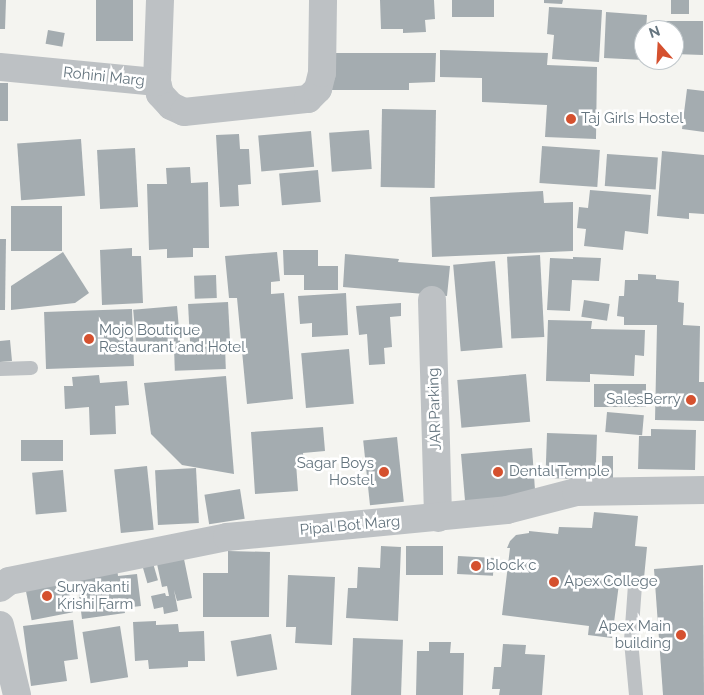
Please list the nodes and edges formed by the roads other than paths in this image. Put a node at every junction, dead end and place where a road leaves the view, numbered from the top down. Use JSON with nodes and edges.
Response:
{"nodes":[{"id":1,"x":160,"y":0,"type":"edge"},
{"id":2,"x":323,"y":0,"type":"edge"},
{"id":3,"x":0,"y":67,"type":"edge"},
{"id":4,"x":157,"y":82,"type":"junction"},
{"id":5,"x":432,"y":300,"type":"dead end"},
{"id":6,"x":31,"y":368,"type":"dead end"},
{"id":7,"x":0,"y":369,"type":"edge"},
{"id":8,"x":704,"y":490,"type":"edge"},
{"id":9,"x":438,"y":518,"type":"junction"},
{"id":10,"x":5,"y":584,"type":"edge"},
{"id":11,"x":635,"y":585,"type":"dead end"},
{"id":12,"x":0,"y":618,"type":"edge"},
{"id":13,"x":0,"y":625,"type":"edge"},
{"id":14,"x":17,"y":695,"type":"edge"},
{"id":15,"x":636,"y":695,"type":"edge"}],
"edges":[{"from":1,"to":4,"type":"street","name":"Rohini Marg"},
{"from":2,"to":4,"type":"street"},
{"from":3,"to":4,"type":"street","name":"Rohini Marg"},
{"from":5,"to":9,"type":"street","name":"JAR Parking"},
{"from":6,"to":7,"type":"lane"},
{"from":8,"to":9,"type":"street","name":"Pipal Bot Marg"},
{"from":9,"to":10,"type":"street","name":"Pipal Bot Marg"},
{"from":10,"to":12,"type":"street"},
{"from":11,"to":15,"type":"lane"},
{"from":13,"to":14,"type":"street"}]}
